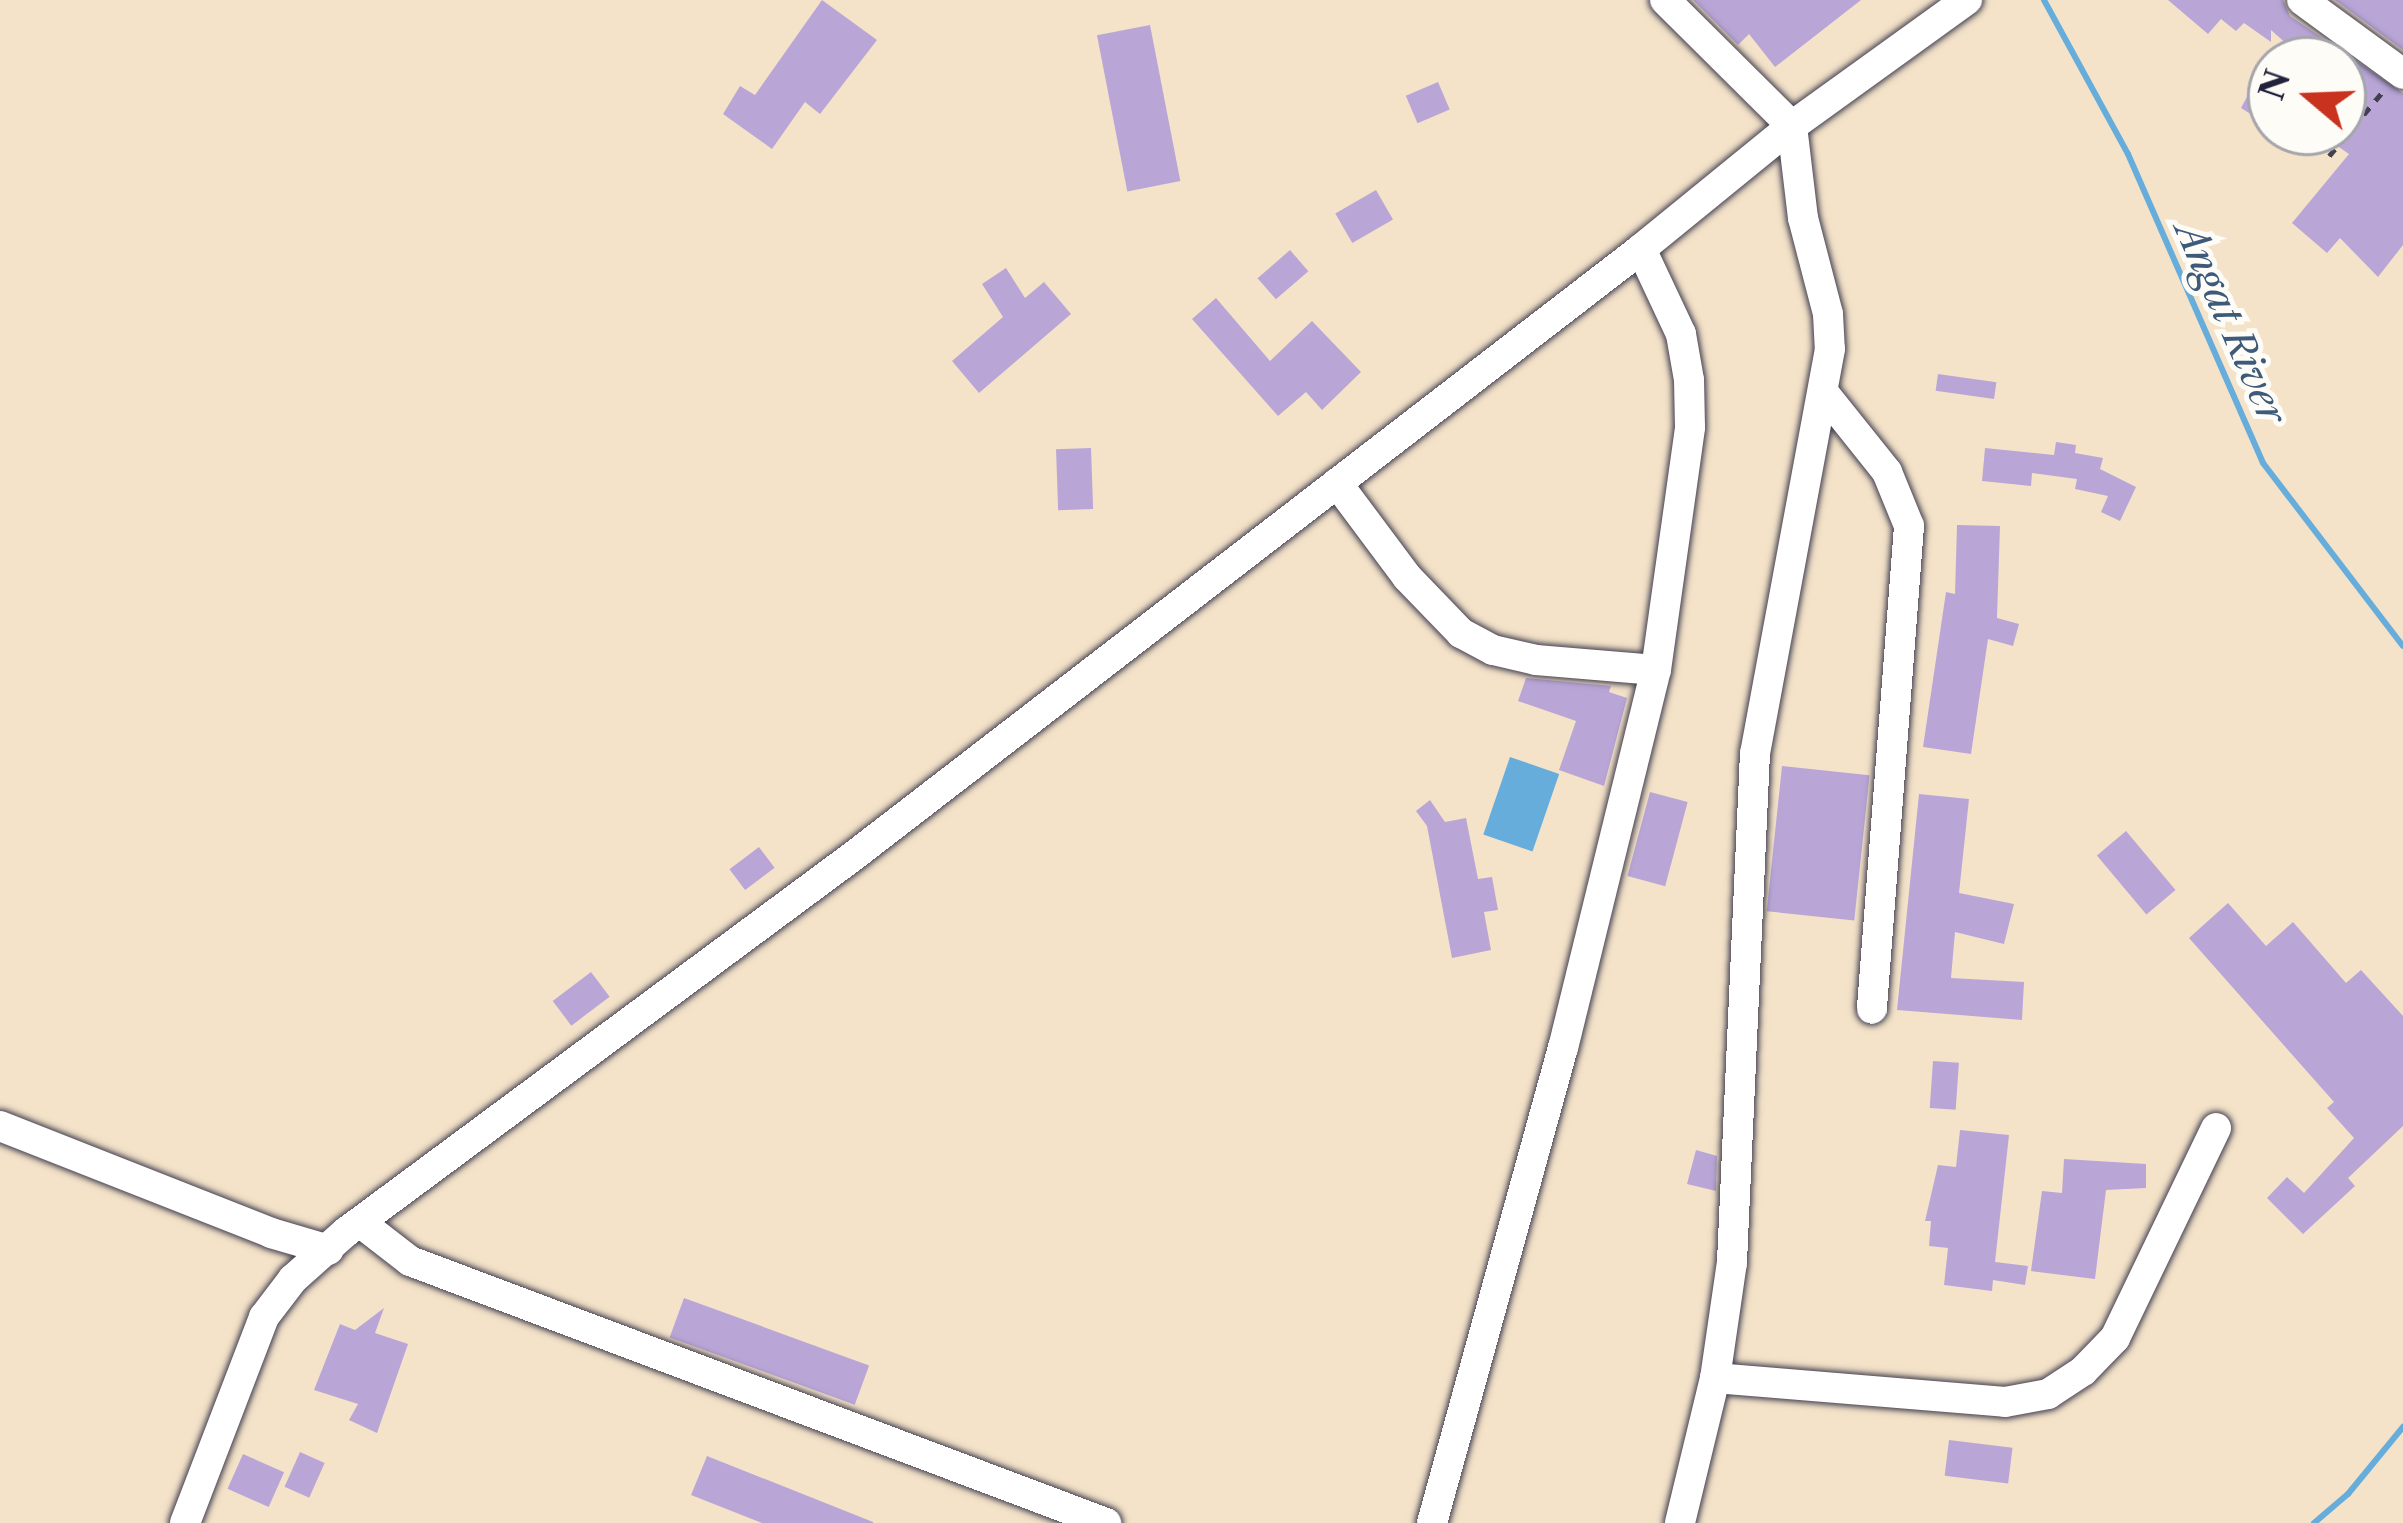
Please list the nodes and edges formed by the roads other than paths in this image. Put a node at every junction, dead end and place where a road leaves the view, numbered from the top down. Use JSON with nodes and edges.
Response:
{"nodes":[{"id":1,"x":1665,"y":0,"type":"edge"},
{"id":2,"x":1967,"y":0,"type":"edge"},
{"id":3,"x":2302,"y":0,"type":"edge"},
{"id":4,"x":2402,"y":71,"type":"edge"},
{"id":5,"x":1792,"y":126,"type":"junction"},
{"id":6,"x":1641,"y":249,"type":"junction"},
{"id":7,"x":1824,"y":393,"type":"junction"},
{"id":8,"x":1337,"y":483,"type":"junction"},
{"id":9,"x":1656,"y":670,"type":"junction"},
{"id":10,"x":1872,"y":1010,"type":"dead end"},
{"id":11,"x":0,"y":1126,"type":"edge"},
{"id":12,"x":2216,"y":1128,"type":"dead end"},
{"id":13,"x":361,"y":1223,"type":"junction"},
{"id":14,"x":328,"y":1250,"type":"junction"},
{"id":15,"x":1715,"y":1378,"type":"junction"},
{"id":16,"x":185,"y":1523,"type":"edge"},
{"id":17,"x":1106,"y":1523,"type":"edge"},
{"id":18,"x":1432,"y":1523,"type":"edge"},
{"id":19,"x":1680,"y":1523,"type":"edge"}],
"edges":[{"from":1,"to":5,"type":"street"},
{"from":2,"to":5,"type":"street"},
{"from":3,"to":4,"type":"street"},
{"from":5,"to":6,"type":"street"},
{"from":5,"to":7,"type":"street"},
{"from":6,"to":8,"type":"street"},
{"from":6,"to":9,"type":"street"},
{"from":7,"to":10,"type":"street"},
{"from":7,"to":15,"type":"street"},
{"from":8,"to":9,"type":"street"},
{"from":8,"to":13,"type":"street"},
{"from":9,"to":18,"type":"street"},
{"from":11,"to":14,"type":"street"},
{"from":12,"to":15,"type":"street"},
{"from":13,"to":14,"type":"street"},
{"from":13,"to":17,"type":"street"},
{"from":14,"to":16,"type":"street"},
{"from":15,"to":19,"type":"street"}]}
